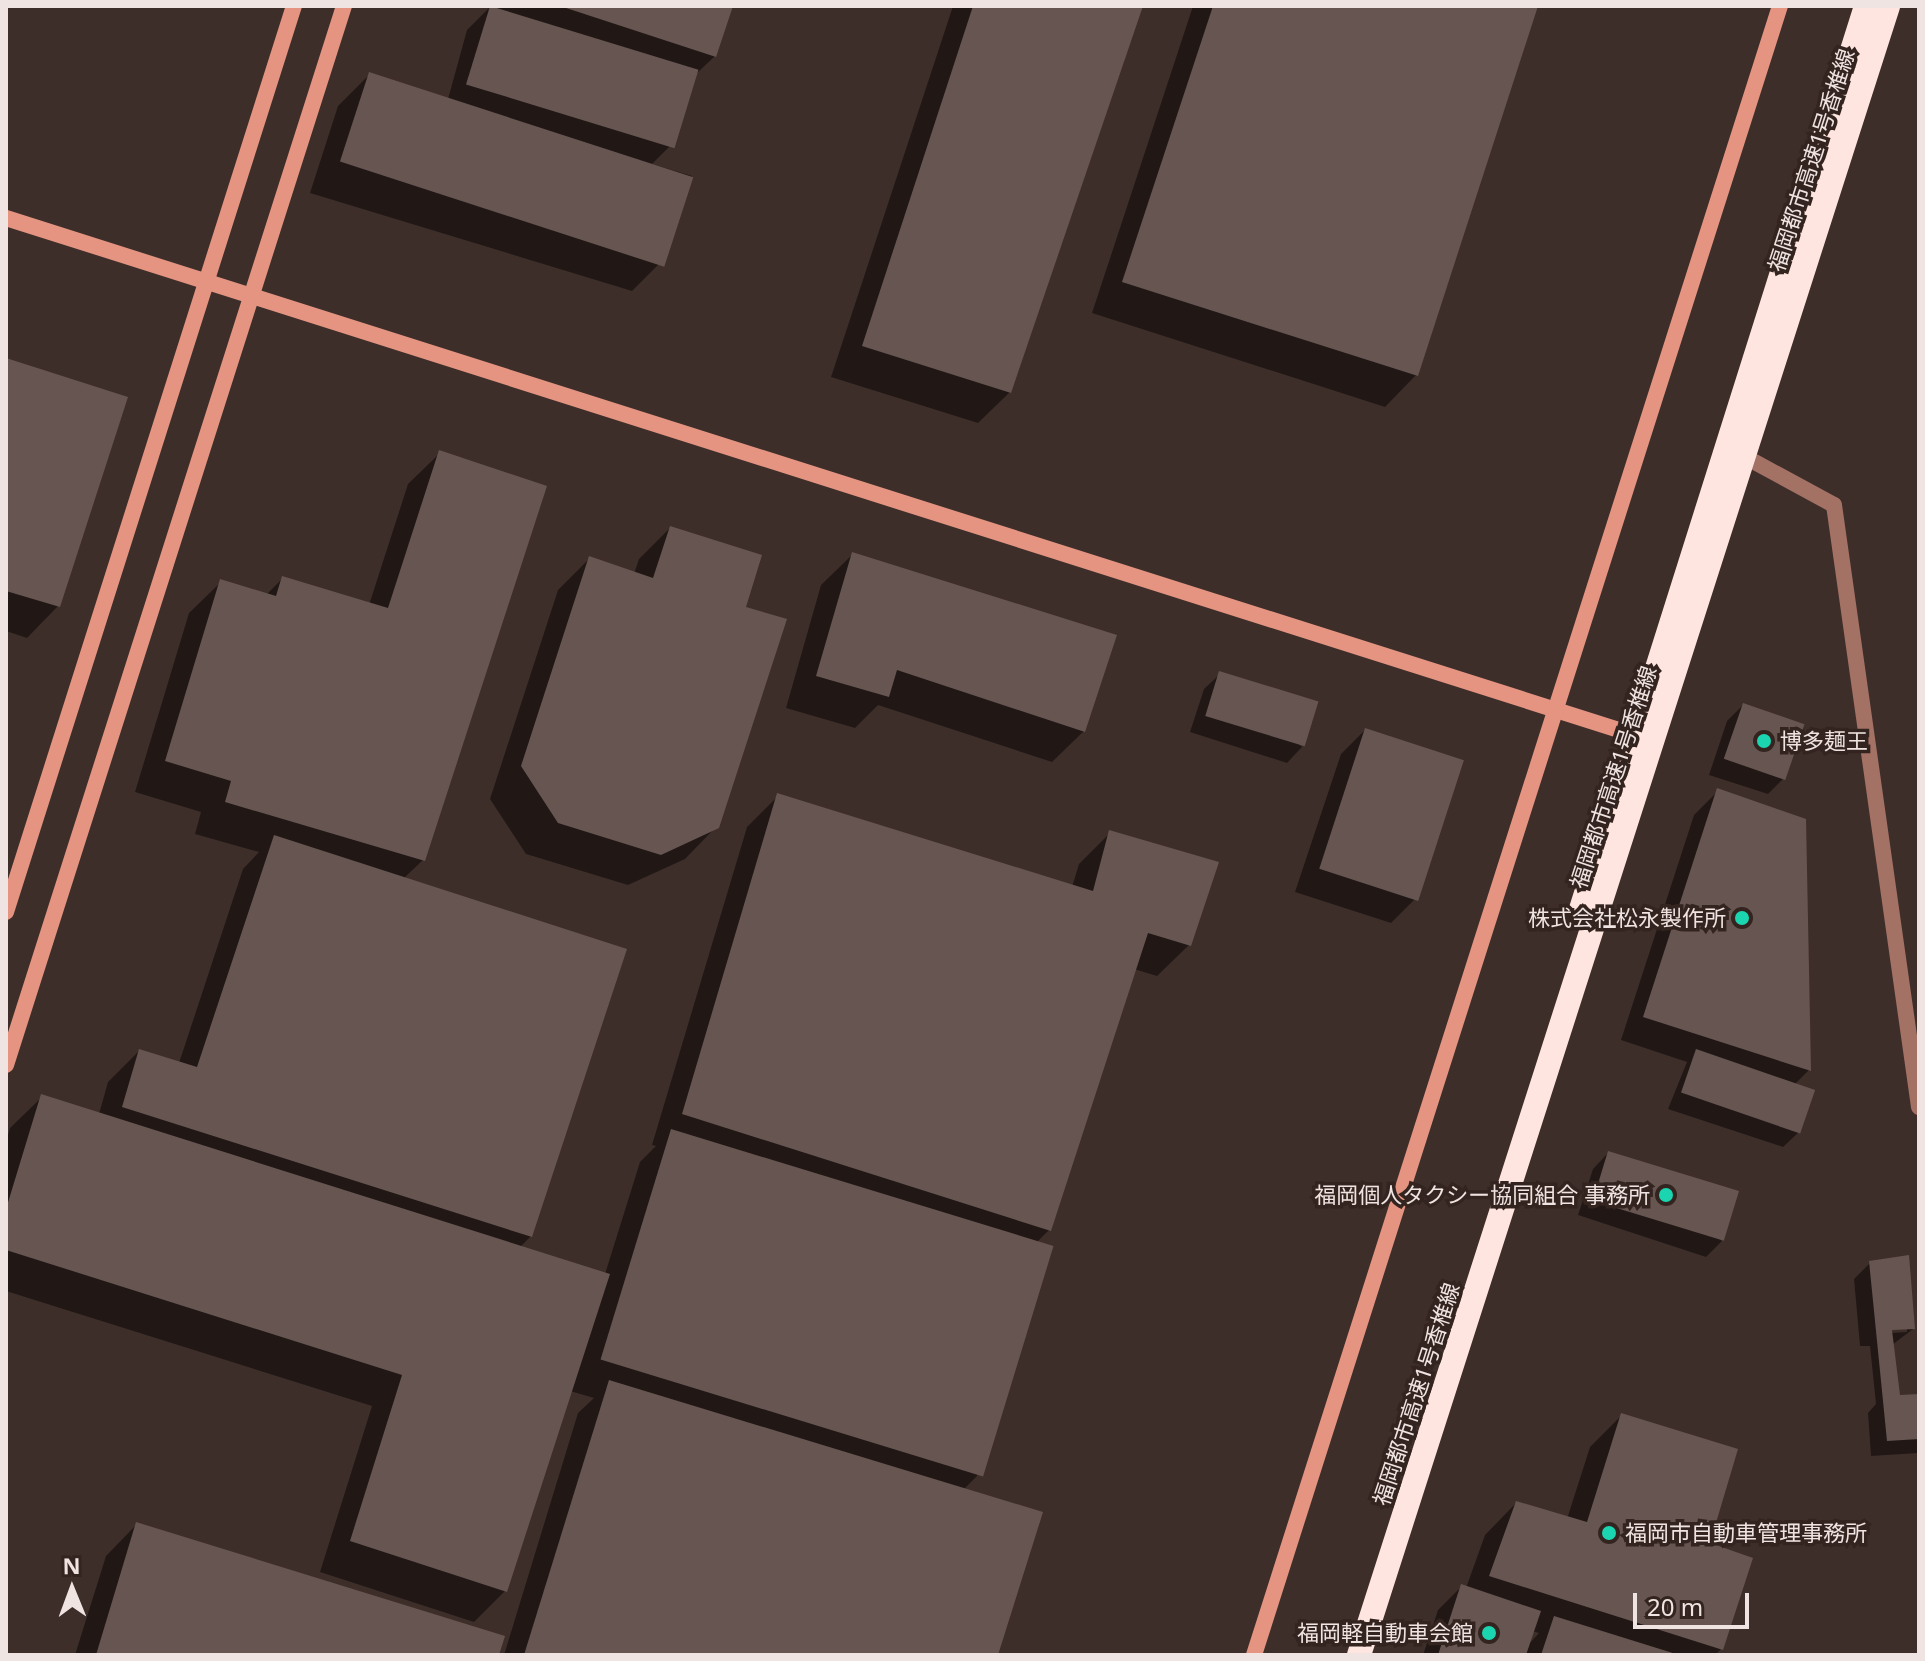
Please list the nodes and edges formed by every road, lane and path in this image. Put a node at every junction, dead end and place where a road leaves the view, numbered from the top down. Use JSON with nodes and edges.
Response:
{"nodes":[{"id":1,"x":294,"y":6,"type":"edge"},
{"id":2,"x":344,"y":6,"type":"edge"},
{"id":3,"x":1780,"y":6,"type":"edge"},
{"id":4,"x":1866,"y":6,"type":"edge"},
{"id":5,"x":1888,"y":6,"type":"edge"},
{"id":6,"x":1896,"y":6,"type":"edge"},
{"id":7,"x":6,"y":218,"type":"edge"},
{"id":8,"x":207,"y":282,"type":"junction"},
{"id":9,"x":254,"y":299,"type":"junction"},
{"id":10,"x":1751,"y":460,"type":"junction"},
{"id":11,"x":1556,"y":709,"type":"junction"},
{"id":12,"x":1659,"y":743,"type":"junction"},
{"id":13,"x":6,"y":912,"type":"edge"},
{"id":14,"x":6,"y":1065,"type":"edge"},
{"id":15,"x":1919,"y":1107,"type":"edge"},
{"id":16,"x":1254,"y":1655,"type":"edge"},
{"id":17,"x":1346,"y":1655,"type":"edge"},
{"id":18,"x":1359,"y":1655,"type":"edge"},
{"id":19,"x":1368,"y":1655,"type":"edge"}],
"edges":[{"from":1,"to":8,"type":"street"},
{"from":2,"to":9,"type":"street"},
{"from":3,"to":11,"type":"street"},
{"from":4,"to":17,"type":"highway","name":"福岡都市高速1号香椎線","bridge":true},
{"from":5,"to":18,"type":"highway","name":"福岡都市高速1号香椎線","bridge":true},
{"from":6,"to":10,"type":"street"},
{"from":7,"to":8,"type":"street"},
{"from":8,"to":9,"type":"street"},
{"from":8,"to":13,"type":"street"},
{"from":9,"to":11,"type":"street"},
{"from":9,"to":14,"type":"street"},
{"from":10,"to":12,"type":"street"},
{"from":10,"to":15,"type":"lane"},
{"from":11,"to":12,"type":"street"},
{"from":11,"to":16,"type":"street"},
{"from":12,"to":19,"type":"street"}]}
